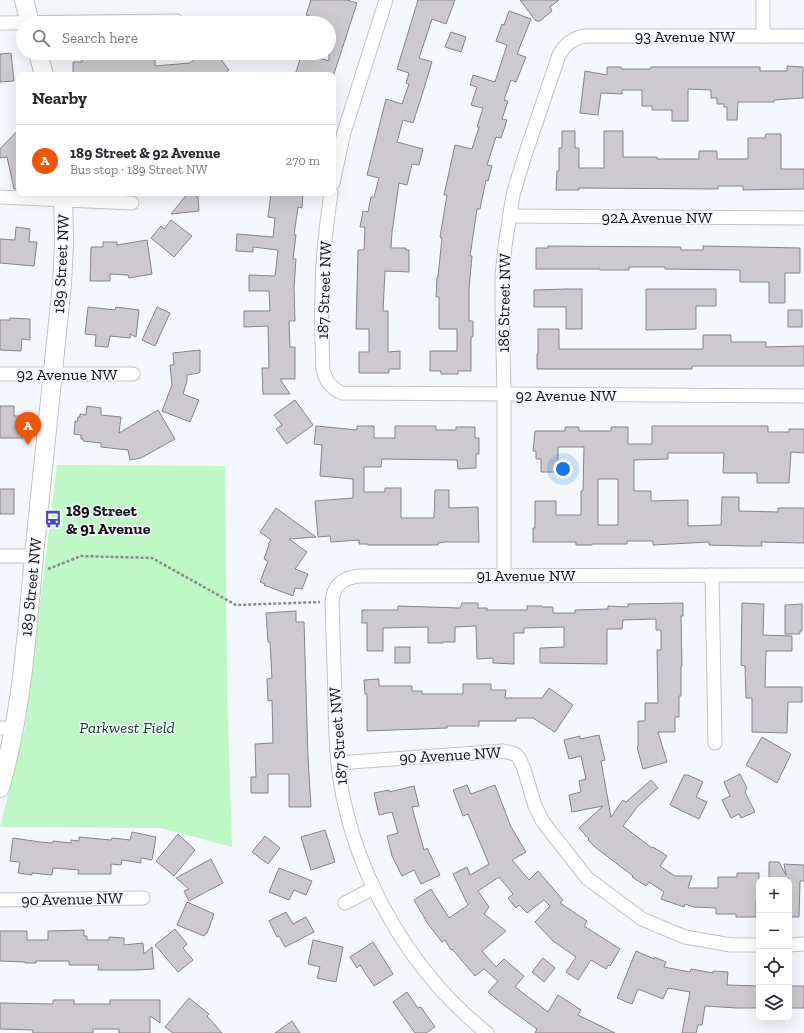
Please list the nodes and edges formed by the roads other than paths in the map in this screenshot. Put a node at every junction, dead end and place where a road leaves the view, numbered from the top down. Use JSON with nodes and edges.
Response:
{"nodes":[{"id":1,"x":24,"y":0,"type":"edge"},
{"id":2,"x":386,"y":0,"type":"edge"},
{"id":3,"x":763,"y":0,"type":"edge"},
{"id":4,"x":28,"y":16,"type":"edge"},
{"id":5,"x":0,"y":23,"type":"edge"},
{"id":6,"x":16,"y":23,"type":"edge"},
{"id":7,"x":763,"y":36,"type":"junction"},
{"id":8,"x":804,"y":36,"type":"edge"},
{"id":9,"x":568,"y":43,"type":"joint"},
{"id":10,"x":40,"y":60,"type":"edge"},
{"id":11,"x":43,"y":72,"type":"edge"},
{"id":12,"x":336,"y":168,"type":"edge"},
{"id":13,"x":331,"y":196,"type":"edge"},
{"id":14,"x":0,"y":197,"type":"edge"},
{"id":15,"x":64,"y":197,"type":"edge"},
{"id":16,"x":132,"y":203,"type":"dead end"},
{"id":17,"x":509,"y":216,"type":"junction"},
{"id":18,"x":804,"y":218,"type":"edge"},
{"id":19,"x":0,"y":374,"type":"edge"},
{"id":20,"x":53,"y":374,"type":"junction"},
{"id":21,"x":133,"y":374,"type":"dead end"},
{"id":22,"x":330,"y":386,"type":"joint"},
{"id":23,"x":504,"y":394,"type":"junction"},
{"id":24,"x":804,"y":396,"type":"edge"},
{"id":25,"x":0,"y":556,"type":"edge"},
{"id":26,"x":34,"y":556,"type":"junction"},
{"id":27,"x":504,"y":575,"type":"junction"},
{"id":28,"x":712,"y":575,"type":"junction"},
{"id":29,"x":804,"y":575,"type":"edge"},
{"id":30,"x":341,"y":582,"type":"joint"},
{"id":31,"x":7,"y":728,"type":"edge"},
{"id":32,"x":715,"y":743,"type":"dead end"},
{"id":33,"x":338,"y":763,"type":"junction"},
{"id":34,"x":0,"y":788,"type":"edge"},
{"id":35,"x":374,"y":888,"type":"junction"},
{"id":36,"x":143,"y":898,"type":"dead end"},
{"id":37,"x":0,"y":900,"type":"edge"},
{"id":38,"x":345,"y":903,"type":"dead end"},
{"id":39,"x":804,"y":944,"type":"edge"},
{"id":40,"x":756,"y":945,"type":"edge"},
{"id":41,"x":792,"y":945,"type":"edge"},
{"id":42,"x":472,"y":1029,"type":"edge"},
{"id":43,"x":487,"y":1033,"type":"edge"}],
"edges":[{"from":1,"to":4,"type":"street"},
{"from":2,"to":12,"type":"street"},
{"from":3,"to":7,"type":"street"},
{"from":5,"to":6,"type":"street"},
{"from":7,"to":8,"type":"street","name":"93 Avenue NW"},
{"from":7,"to":9,"type":"street","name":"93 Avenue NW"},
{"from":9,"to":17,"type":"street","name":"186 Street NW"},
{"from":10,"to":11,"type":"street"},
{"from":13,"to":22,"type":"street","name":"187 Street NW"},
{"from":14,"to":15,"type":"street"},
{"from":15,"to":16,"type":"street"},
{"from":15,"to":20,"type":"street","name":"189 Street NW"},
{"from":17,"to":18,"type":"street","name":"92A Avenue NW"},
{"from":17,"to":23,"type":"street","name":"186 Street NW"},
{"from":19,"to":20,"type":"street","name":"92 Avenue NW"},
{"from":20,"to":21,"type":"street","name":"92 Avenue NW"},
{"from":20,"to":26,"type":"street","name":"189 Street NW"},
{"from":22,"to":23,"type":"street","name":"92 Avenue NW"},
{"from":23,"to":24,"type":"street","name":"92 Avenue NW"},
{"from":23,"to":27,"type":"street","name":"186 Street NW"},
{"from":25,"to":26,"type":"street"},
{"from":26,"to":31,"type":"street","name":"189 Street NW"},
{"from":27,"to":28,"type":"street","name":"91 Avenue NW"},
{"from":27,"to":30,"type":"street","name":"91 Avenue NW"},
{"from":28,"to":29,"type":"street","name":"91 Avenue NW"},
{"from":28,"to":32,"type":"street"},
{"from":30,"to":33,"type":"street","name":"187 Street NW"},
{"from":31,"to":34,"type":"street","name":"189 Street NW"},
{"from":33,"to":35,"type":"street","name":"187 Street NW"},
{"from":33,"to":40,"type":"street","name":"90 Avenue NW"},
{"from":35,"to":38,"type":"street"},
{"from":35,"to":42,"type":"street","name":"187 Street NW"},
{"from":36,"to":37,"type":"street","name":"90 Avenue NW"},
{"from":39,"to":41,"type":"street"},
{"from":42,"to":43,"type":"street","name":"187 Street NW"}]}
